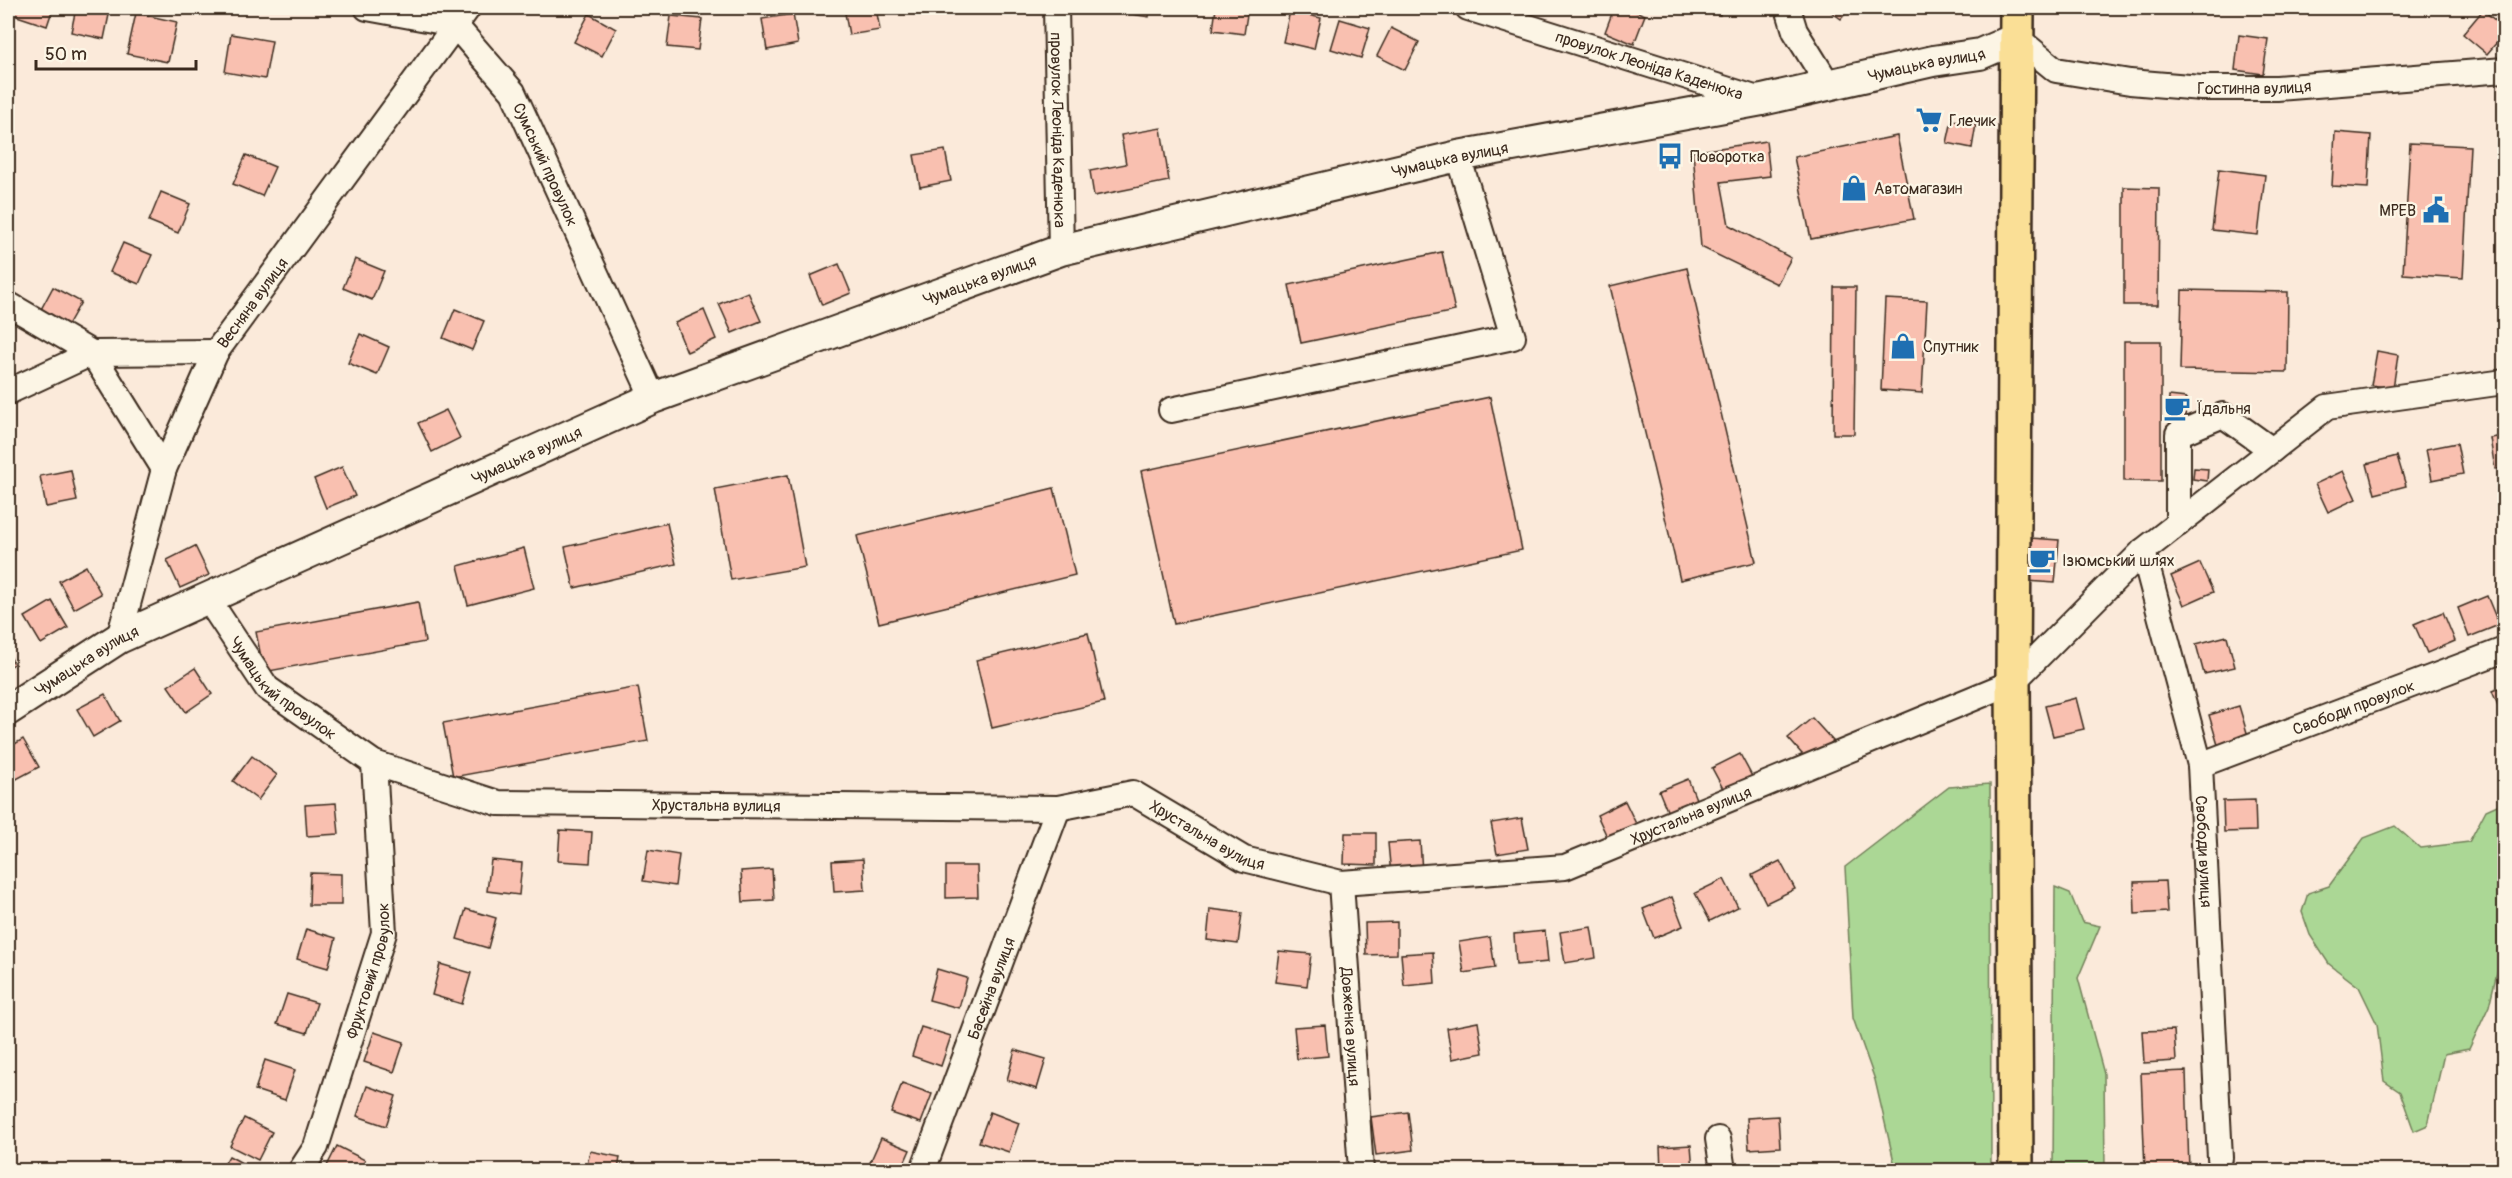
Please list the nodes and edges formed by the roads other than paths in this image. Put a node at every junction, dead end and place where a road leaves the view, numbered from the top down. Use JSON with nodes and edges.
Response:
{"nodes":[{"id":1,"x":368,"y":8,"type":"edge"},
{"id":2,"x":1056,"y":8,"type":"edge"},
{"id":3,"x":1468,"y":8,"type":"edge"},
{"id":4,"x":1788,"y":8,"type":"edge"},
{"id":5,"x":461,"y":16,"type":"edge"},
{"id":6,"x":2017,"y":23,"type":"edge"},
{"id":7,"x":2505,"y":70,"type":"edge"},
{"id":8,"x":1828,"y":84,"type":"junction"},
{"id":9,"x":1762,"y":100,"type":"junction"},
{"id":10,"x":1458,"y":156,"type":"junction"},
{"id":11,"x":1061,"y":250,"type":"junction"},
{"id":12,"x":8,"y":304,"type":"edge"},
{"id":13,"x":216,"y":352,"type":"junction"},
{"id":14,"x":92,"y":353,"type":"junction"},
{"id":15,"x":2505,"y":382,"type":"edge"},
{"id":16,"x":8,"y":392,"type":"edge"},
{"id":17,"x":653,"y":398,"type":"junction"},
{"id":18,"x":1171,"y":410,"type":"dead end"},
{"id":19,"x":2272,"y":450,"type":"junction"},
{"id":20,"x":164,"y":469,"type":"junction"},
{"id":21,"x":2178,"y":524,"type":"junction"},
{"id":22,"x":2143,"y":551,"type":"junction"},
{"id":23,"x":208,"y":599,"type":"junction"},
{"id":24,"x":119,"y":638,"type":"junction"},
{"id":25,"x":2505,"y":650,"type":"edge"},
{"id":26,"x":2013,"y":682,"type":"junction"},
{"id":27,"x":8,"y":710,"type":"edge"},
{"id":28,"x":374,"y":763,"type":"junction"},
{"id":29,"x":2200,"y":765,"type":"junction"},
{"id":30,"x":1058,"y":808,"type":"junction"},
{"id":31,"x":1341,"y":882,"type":"junction"},
{"id":32,"x":1718,"y":1139,"type":"dead end"},
{"id":33,"x":2220,"y":1158,"type":"dead end"},
{"id":34,"x":301,"y":1170,"type":"edge"},
{"id":35,"x":923,"y":1170,"type":"edge"},
{"id":36,"x":1361,"y":1170,"type":"edge"},
{"id":37,"x":1723,"y":1170,"type":"edge"},
{"id":38,"x":2016,"y":1170,"type":"edge"}],
"edges":[{"from":1,"to":5,"type":"street"},
{"from":2,"to":11,"type":"street","name":"провулок Леоніда Каденюка"},
{"from":3,"to":9,"type":"street","name":"провулок Леоніда Каденюка"},
{"from":4,"to":8,"type":"street"},
{"from":5,"to":13,"type":"street","name":"Весняна вулиця"},
{"from":5,"to":17,"type":"street","name":"Сумський провулок"},
{"from":6,"to":7,"type":"street","name":"Гостинна вулиця"},
{"from":6,"to":8,"type":"street","name":"Чумацька вулиця"},
{"from":6,"to":26,"type":"highway"},
{"from":8,"to":9,"type":"street","name":"Чумацька вулиця"},
{"from":9,"to":10,"type":"street","name":"Чумацька вулиця"},
{"from":10,"to":11,"type":"street","name":"Чумацька вулиця"},
{"from":10,"to":18,"type":"street"},
{"from":11,"to":17,"type":"street","name":"Чумацька вулиця"},
{"from":12,"to":14,"type":"street"},
{"from":13,"to":14,"type":"street"},
{"from":13,"to":20,"type":"street","name":"Весняна вулиця"},
{"from":14,"to":16,"type":"street"},
{"from":14,"to":20,"type":"street"},
{"from":15,"to":19,"type":"street"},
{"from":17,"to":23,"type":"street","name":"Чумацька вулиця"},
{"from":19,"to":21,"type":"street"},
{"from":19,"to":21,"type":"street"},
{"from":20,"to":24,"type":"street","name":"Весняна вулиця"},
{"from":21,"to":22,"type":"street"},
{"from":22,"to":26,"type":"street"},
{"from":22,"to":29,"type":"street","name":"Свободи вулиця"},
{"from":23,"to":24,"type":"street","name":"Чумацька вулиця"},
{"from":23,"to":28,"type":"street","name":"Чумацький провулок"},
{"from":24,"to":27,"type":"street","name":"Чумацька вулиця"},
{"from":25,"to":29,"type":"street","name":"Свободи провулок"},
{"from":26,"to":31,"type":"street","name":"Хрустальна вулиця"},
{"from":26,"to":38,"type":"highway"},
{"from":28,"to":30,"type":"street","name":"Хрустальна вулиця"},
{"from":28,"to":34,"type":"street","name":"Фруктовий провулок"},
{"from":29,"to":33,"type":"street","name":"Свободи вулиця"},
{"from":30,"to":31,"type":"street","name":"Хрустальна вулиця"},
{"from":30,"to":35,"type":"street","name":"Басейна вулиця"},
{"from":31,"to":36,"type":"street","name":"Довженка вулиця"},
{"from":32,"to":37,"type":"street"}]}
